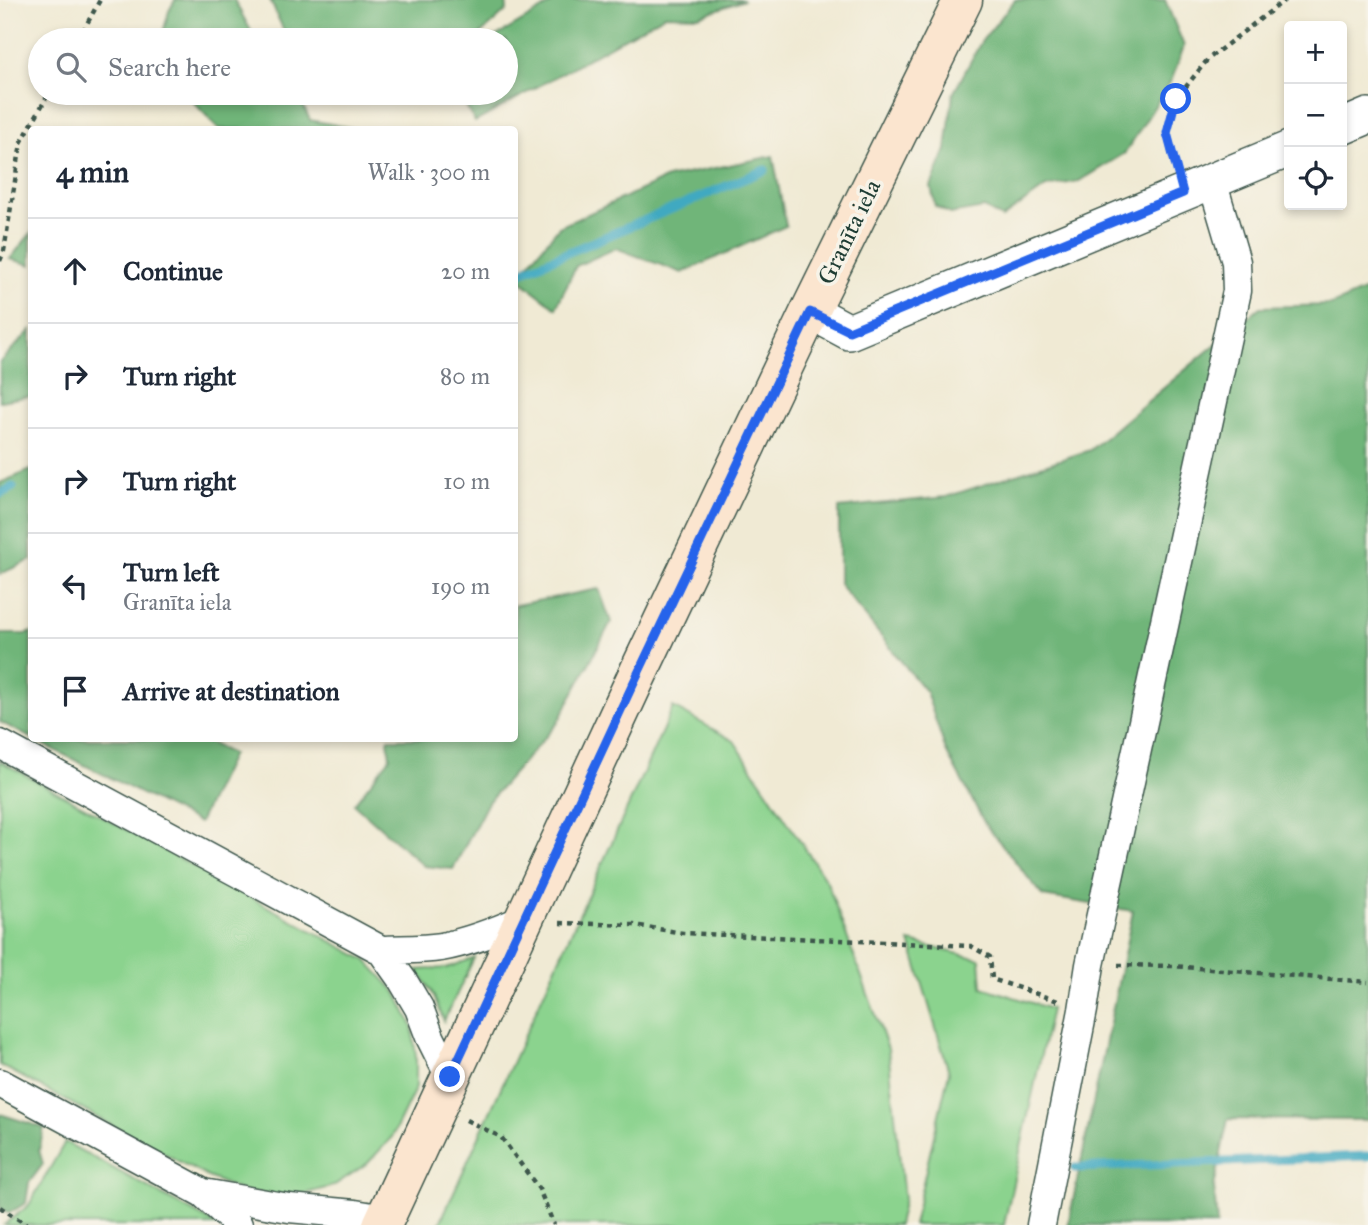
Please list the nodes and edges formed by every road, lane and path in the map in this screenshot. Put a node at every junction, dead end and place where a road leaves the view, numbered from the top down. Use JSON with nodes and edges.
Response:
{"nodes":[{"id":1,"x":100,"y":0,"type":"edge"},
{"id":2,"x":963,"y":0,"type":"edge"},
{"id":3,"x":1285,"y":0,"type":"edge"},
{"id":4,"x":85,"y":28,"type":"edge"},
{"id":5,"x":42,"y":105,"type":"edge"},
{"id":6,"x":1368,"y":116,"type":"edge"},
{"id":7,"x":1347,"y":125,"type":"edge"},
{"id":8,"x":31,"y":126,"type":"edge"},
{"id":9,"x":28,"y":130,"type":"edge"},
{"id":10,"x":1284,"y":151,"type":"edge"},
{"id":11,"x":1197,"y":187,"type":"junction"},
{"id":12,"x":0,"y":261,"type":"edge"},
{"id":13,"x":810,"y":312,"type":"junction"},
{"id":14,"x":0,"y":744,"type":"edge"},
{"id":15,"x":524,"y":919,"type":"junction"},
{"id":16,"x":381,"y":950,"type":"junction"},
{"id":17,"x":1090,"y":965,"type":"junction"},
{"id":18,"x":1368,"y":982,"type":"edge"},
{"id":19,"x":1083,"y":1010,"type":"junction"},
{"id":20,"x":0,"y":1083,"type":"edge"},
{"id":21,"x":443,"y":1091,"type":"junction"},
{"id":22,"x":203,"y":1193,"type":"junction"},
{"id":23,"x":0,"y":1207,"type":"edge"},
{"id":24,"x":384,"y":1222,"type":"edge"},
{"id":25,"x":27,"y":1225,"type":"edge"},
{"id":26,"x":237,"y":1225,"type":"edge"},
{"id":27,"x":554,"y":1225,"type":"edge"},
{"id":28,"x":1041,"y":1225,"type":"edge"}],
"edges":[{"from":1,"to":4,"type":"path"},
{"from":2,"to":13,"type":"main road","name":"Granīta iela"},
{"from":3,"to":11,"type":"path"},
{"from":5,"to":8,"type":"path"},
{"from":6,"to":7,"type":"street"},
{"from":9,"to":12,"type":"path"},
{"from":10,"to":11,"type":"street"},
{"from":11,"to":13,"type":"street"},
{"from":11,"to":17,"type":"street"},
{"from":13,"to":15,"type":"main road","name":"Granīta iela"},
{"from":14,"to":16,"type":"street"},
{"from":15,"to":16,"type":"street"},
{"from":15,"to":19,"type":"path"},
{"from":15,"to":21,"type":"main road","name":"Granīta iela"},
{"from":16,"to":21,"type":"street"},
{"from":17,"to":18,"type":"path"},
{"from":17,"to":19,"type":"street"},
{"from":19,"to":28,"type":"street"},
{"from":20,"to":22,"type":"street"},
{"from":21,"to":24,"type":"main road","name":"Granīta iela"},
{"from":21,"to":27,"type":"path"},
{"from":22,"to":24,"type":"street"},
{"from":22,"to":26,"type":"street"},
{"from":23,"to":25,"type":"path"}]}
